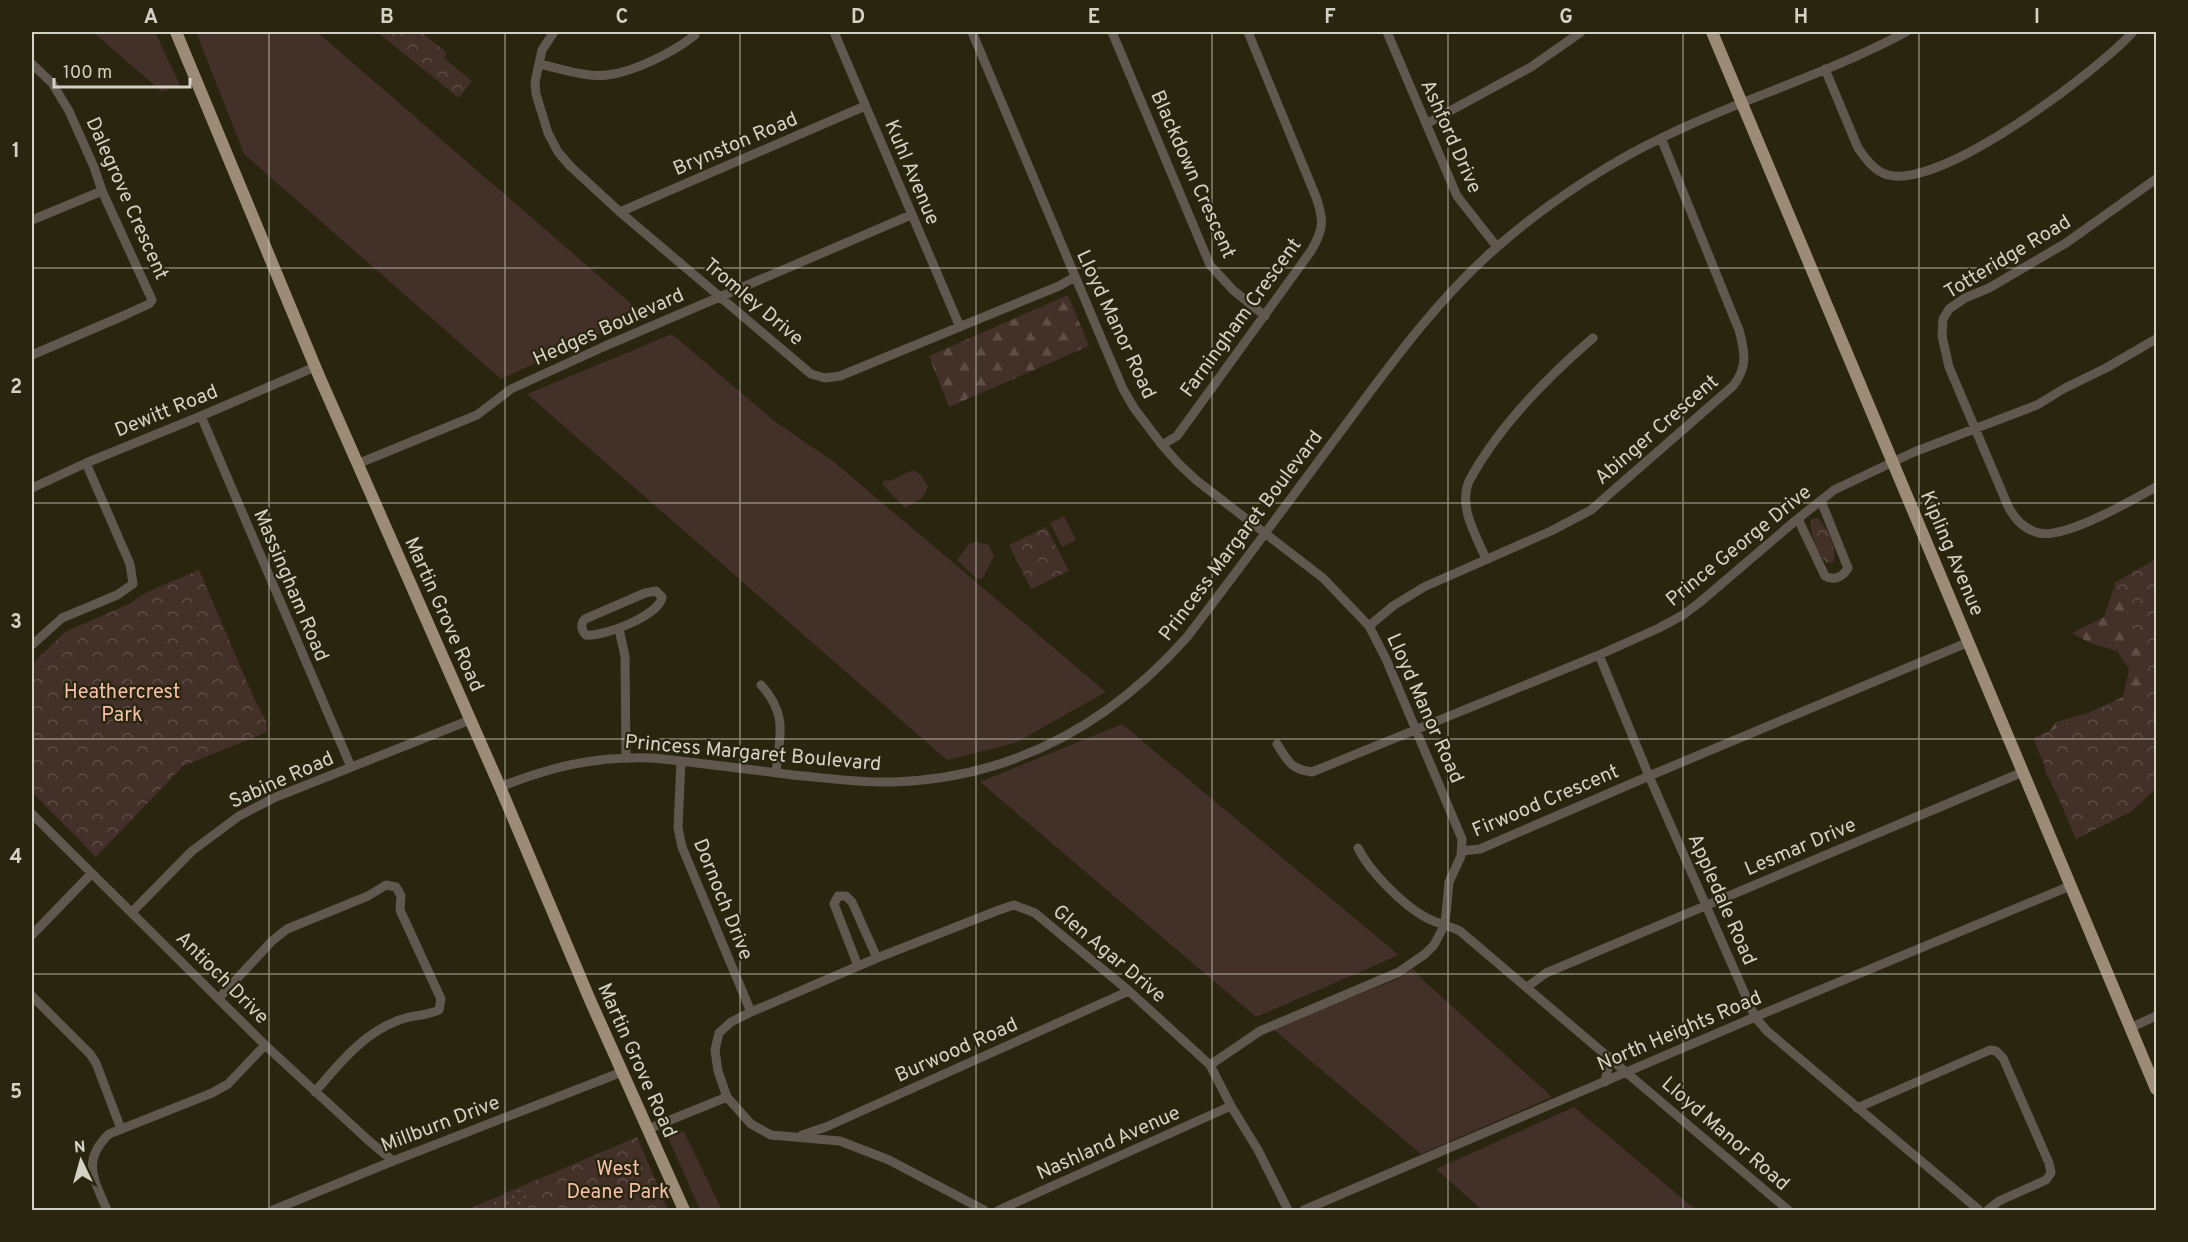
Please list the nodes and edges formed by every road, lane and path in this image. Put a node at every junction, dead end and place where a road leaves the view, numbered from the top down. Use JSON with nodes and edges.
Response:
{"nodes":[{"id":1,"x":176,"y":32,"type":"edge"},
{"id":2,"x":554,"y":32,"type":"edge"},
{"id":3,"x":834,"y":32,"type":"edge"},
{"id":4,"x":972,"y":32,"type":"edge"},
{"id":5,"x":1112,"y":32,"type":"edge"},
{"id":6,"x":1248,"y":32,"type":"edge"},
{"id":7,"x":1387,"y":32,"type":"edge"},
{"id":8,"x":1581,"y":32,"type":"edge"},
{"id":9,"x":1712,"y":32,"type":"edge"},
{"id":10,"x":1906,"y":32,"type":"edge"},
{"id":11,"x":2133,"y":32,"type":"edge"},
{"id":12,"x":695,"y":35,"type":"dead end"},
{"id":13,"x":32,"y":64,"type":"edge"},
{"id":14,"x":539,"y":64,"type":"junction"},
{"id":15,"x":1825,"y":69,"type":"junction"},
{"id":16,"x":1742,"y":103,"type":"junction"},
{"id":17,"x":865,"y":106,"type":"junction"},
{"id":18,"x":1426,"y":124,"type":"junction"},
{"id":19,"x":1661,"y":138,"type":"junction"},
{"id":20,"x":2157,"y":178,"type":"edge"},
{"id":21,"x":102,"y":190,"type":"junction"},
{"id":22,"x":620,"y":212,"type":"junction"},
{"id":23,"x":911,"y":215,"type":"junction"},
{"id":24,"x":32,"y":220,"type":"edge"},
{"id":25,"x":1497,"y":247,"type":"junction"},
{"id":26,"x":1075,"y":277,"type":"junction"},
{"id":27,"x":719,"y":296,"type":"junction"},
{"id":28,"x":1265,"y":316,"type":"junction"},
{"id":29,"x":960,"y":327,"type":"junction"},
{"id":30,"x":1593,"y":338,"type":"dead end"},
{"id":31,"x":2157,"y":339,"type":"edge"},
{"id":32,"x":32,"y":355,"type":"edge"},
{"id":33,"x":315,"y":367,"type":"junction"},
{"id":34,"x":201,"y":416,"type":"junction"},
{"id":35,"x":1976,"y":428,"type":"junction"},
{"id":36,"x":1162,"y":445,"type":"junction"},
{"id":37,"x":86,"y":463,"type":"junction"},
{"id":38,"x":1894,"y":463,"type":"junction"},
{"id":39,"x":357,"y":464,"type":"junction"},
{"id":40,"x":2157,"y":487,"type":"edge"},
{"id":41,"x":32,"y":488,"type":"edge"},
{"id":42,"x":1821,"y":501,"type":"junction"},
{"id":43,"x":1798,"y":519,"type":"junction"},
{"id":44,"x":1266,"y":533,"type":"junction"},
{"id":45,"x":1486,"y":559,"type":"junction"},
{"id":46,"x":1369,"y":626,"type":"junction"},
{"id":47,"x":619,"y":629,"type":"junction"},
{"id":48,"x":1970,"y":642,"type":"junction"},
{"id":49,"x":32,"y":645,"type":"edge"},
{"id":50,"x":1599,"y":655,"type":"junction"},
{"id":51,"x":761,"y":685,"type":"dead end"},
{"id":52,"x":470,"y":720,"type":"junction"},
{"id":53,"x":1416,"y":729,"type":"junction"},
{"id":54,"x":1277,"y":744,"type":"dead end"},
{"id":55,"x":626,"y":757,"type":"junction"},
{"id":56,"x":681,"y":761,"type":"junction"},
{"id":57,"x":351,"y":767,"type":"junction"},
{"id":58,"x":2023,"y":771,"type":"junction"},
{"id":59,"x":776,"y":772,"type":"junction"},
{"id":60,"x":1649,"y":776,"type":"junction"},
{"id":61,"x":500,"y":787,"type":"junction"},
{"id":62,"x":32,"y":814,"type":"edge"},
{"id":63,"x":1358,"y":848,"type":"dead end"},
{"id":64,"x":1462,"y":851,"type":"junction"},
{"id":65,"x":91,"y":873,"type":"junction"},
{"id":66,"x":2070,"y":886,"type":"junction"},
{"id":67,"x":1706,"y":905,"type":"junction"},
{"id":68,"x":132,"y":912,"type":"junction"},
{"id":69,"x":1445,"y":924,"type":"junction"},
{"id":70,"x":32,"y":934,"type":"edge"},
{"id":71,"x":876,"y":958,"type":"junction"},
{"id":72,"x":858,"y":966,"type":"junction"},
{"id":73,"x":1527,"y":987,"type":"junction"},
{"id":74,"x":1129,"y":991,"type":"junction"},
{"id":75,"x":32,"y":996,"type":"edge"},
{"id":76,"x":219,"y":998,"type":"junction"},
{"id":77,"x":751,"y":1012,"type":"junction"},
{"id":78,"x":2157,"y":1016,"type":"edge"},
{"id":79,"x":1755,"y":1017,"type":"junction"},
{"id":80,"x":2130,"y":1028,"type":"junction"},
{"id":81,"x":265,"y":1045,"type":"junction"},
{"id":82,"x":1610,"y":1058,"type":"junction"},
{"id":83,"x":1210,"y":1065,"type":"junction"},
{"id":84,"x":1626,"y":1071,"type":"junction"},
{"id":85,"x":622,"y":1072,"type":"junction"},
{"id":86,"x":1605,"y":1082,"type":"junction"},
{"id":87,"x":2157,"y":1089,"type":"edge"},
{"id":88,"x":315,"y":1092,"type":"junction"},
{"id":89,"x":727,"y":1097,"type":"junction"},
{"id":90,"x":1231,"y":1106,"type":"junction"},
{"id":91,"x":1857,"y":1108,"type":"junction"},
{"id":92,"x":121,"y":1129,"type":"junction"},
{"id":93,"x":648,"y":1129,"type":"junction"},
{"id":94,"x":796,"y":1137,"type":"junction"},
{"id":95,"x":393,"y":1161,"type":"junction"},
{"id":96,"x":107,"y":1210,"type":"edge"},
{"id":97,"x":273,"y":1210,"type":"edge"},
{"id":98,"x":684,"y":1210,"type":"edge"},
{"id":99,"x":984,"y":1210,"type":"edge"},
{"id":100,"x":999,"y":1210,"type":"edge"},
{"id":101,"x":1288,"y":1210,"type":"edge"},
{"id":102,"x":1304,"y":1210,"type":"edge"},
{"id":103,"x":1788,"y":1210,"type":"edge"},
{"id":104,"x":1979,"y":1210,"type":"edge"},
{"id":105,"x":1988,"y":1210,"type":"edge"}],
"edges":[{"from":1,"to":33,"type":"main road","name":"Martin Grove Road"},
{"from":2,"to":14,"type":"street","name":"Tromley Drive"},
{"from":3,"to":17,"type":"street","name":"Kuhl Avenue"},
{"from":4,"to":26,"type":"street","name":"Lloyd Manor Road"},
{"from":5,"to":28,"type":"street","name":"Blackdown Crescent"},
{"from":6,"to":28,"type":"street","name":"Farningham Crescent"},
{"from":7,"to":18,"type":"street","name":"Ashford Drive"},
{"from":8,"to":18,"type":"street"},
{"from":9,"to":16,"type":"main road","name":"Kipling Avenue"},
{"from":10,"to":15,"type":"street","name":"Princess Margaret Boulevard"},
{"from":11,"to":15,"type":"street"},
{"from":12,"to":14,"type":"street"},
{"from":13,"to":21,"type":"street","name":"Dalegrove Crescent"},
{"from":14,"to":22,"type":"street","name":"Tromley Drive"},
{"from":15,"to":16,"type":"street","name":"Princess Margaret Boulevard"},
{"from":16,"to":19,"type":"street","name":"Princess Margaret Boulevard"},
{"from":16,"to":38,"type":"main road","name":"Kipling Avenue"},
{"from":17,"to":22,"type":"street","name":"Brynston Road"},
{"from":17,"to":23,"type":"street","name":"Kuhl Avenue"},
{"from":18,"to":25,"type":"street","name":"Ashford Drive"},
{"from":19,"to":25,"type":"street","name":"Princess Margaret Boulevard"},
{"from":19,"to":45,"type":"street","name":"Abinger Crescent"},
{"from":20,"to":35,"type":"street","name":"Totteridge Road"},
{"from":21,"to":24,"type":"street"},
{"from":21,"to":32,"type":"street","name":"Dalegrove Crescent"},
{"from":22,"to":27,"type":"street","name":"Tromley Drive"},
{"from":23,"to":27,"type":"street","name":"Hedges Boulevard"},
{"from":23,"to":29,"type":"street","name":"Kuhl Avenue"},
{"from":25,"to":44,"type":"street","name":"Princess Margaret Boulevard"},
{"from":26,"to":29,"type":"street","name":"Tromley Drive"},
{"from":26,"to":36,"type":"street","name":"Lloyd Manor Road"},
{"from":27,"to":29,"type":"street","name":"Tromley Drive"},
{"from":27,"to":39,"type":"street","name":"Hedges Boulevard"},
{"from":28,"to":36,"type":"street","name":"Farningham Crescent"},
{"from":30,"to":45,"type":"street"},
{"from":31,"to":35,"type":"street","name":"Prince George Drive"},
{"from":33,"to":34,"type":"street","name":"Dewitt Road"},
{"from":33,"to":39,"type":"main road","name":"Martin Grove Road"},
{"from":34,"to":37,"type":"street","name":"Dewitt Road"},
{"from":34,"to":57,"type":"street","name":"Massingham Road"},
{"from":35,"to":38,"type":"street","name":"Prince George Drive"},
{"from":35,"to":40,"type":"street","name":"Totteridge Road"},
{"from":36,"to":44,"type":"street","name":"Lloyd Manor Road"},
{"from":37,"to":41,"type":"street","name":"Dewitt Road"},
{"from":37,"to":49,"type":"street"},
{"from":38,"to":42,"type":"street","name":"Prince George Drive"},
{"from":38,"to":48,"type":"main road","name":"Kipling Avenue"},
{"from":39,"to":52,"type":"main road","name":"Martin Grove Road"},
{"from":42,"to":43,"type":"street","name":"Prince George Drive"},
{"from":42,"to":43,"type":"street"},
{"from":43,"to":50,"type":"street","name":"Prince George Drive"},
{"from":44,"to":46,"type":"street","name":"Lloyd Manor Road"},
{"from":44,"to":59,"type":"street","name":"Princess Margaret Boulevard"},
{"from":45,"to":46,"type":"street","name":"Abinger Crescent"},
{"from":46,"to":53,"type":"street","name":"Lloyd Manor Road"},
{"from":47,"to":47,"type":"street"},
{"from":47,"to":55,"type":"street"},
{"from":48,"to":58,"type":"main road","name":"Kipling Avenue"},
{"from":48,"to":60,"type":"street","name":"Firwood Crescent"},
{"from":50,"to":53,"type":"street","name":"Prince George Drive"},
{"from":50,"to":60,"type":"street","name":"Appledale Road"},
{"from":51,"to":59,"type":"street"},
{"from":52,"to":57,"type":"street","name":"Sabine Road"},
{"from":52,"to":61,"type":"main road","name":"Martin Grove Road"},
{"from":53,"to":54,"type":"street","name":"Prince George Drive"},
{"from":53,"to":64,"type":"street","name":"Lloyd Manor Road"},
{"from":55,"to":56,"type":"street","name":"Princess Margaret Boulevard"},
{"from":55,"to":61,"type":"street","name":"Princess Margaret Boulevard"},
{"from":56,"to":59,"type":"street","name":"Princess Margaret Boulevard"},
{"from":56,"to":77,"type":"street","name":"Dornoch Drive"},
{"from":57,"to":68,"type":"street","name":"Sabine Road"},
{"from":58,"to":66,"type":"main road","name":"Kipling Avenue"},
{"from":58,"to":67,"type":"street","name":"Lesmar Drive"},
{"from":60,"to":64,"type":"street","name":"Firwood Crescent"},
{"from":60,"to":67,"type":"street","name":"Appledale Road"},
{"from":61,"to":85,"type":"main road","name":"Martin Grove Road"},
{"from":62,"to":65,"type":"street","name":"Antioch Drive"},
{"from":63,"to":69,"type":"street","name":"Lloyd Manor Road"},
{"from":64,"to":69,"type":"street","name":"Firwood Crescent"},
{"from":65,"to":68,"type":"street","name":"Antioch Drive"},
{"from":65,"to":70,"type":"street"},
{"from":66,"to":79,"type":"street","name":"North Heights Road"},
{"from":66,"to":80,"type":"main road","name":"Kipling Avenue"},
{"from":67,"to":73,"type":"street","name":"Lesmar Drive"},
{"from":67,"to":79,"type":"street","name":"Appledale Road"},
{"from":68,"to":76,"type":"street","name":"Antioch Drive"},
{"from":69,"to":73,"type":"street","name":"Lloyd Manor Road"},
{"from":69,"to":83,"type":"street","name":"Firwood Crescent"},
{"from":71,"to":72,"type":"street","name":"Glen Agar Drive"},
{"from":71,"to":72,"type":"street"},
{"from":71,"to":74,"type":"street","name":"Glen Agar Drive"},
{"from":72,"to":77,"type":"street","name":"Glen Agar Drive"},
{"from":73,"to":82,"type":"street","name":"Lloyd Manor Road"},
{"from":74,"to":83,"type":"street","name":"Glen Agar Drive"},
{"from":74,"to":94,"type":"street","name":"Burwood Road"},
{"from":75,"to":92,"type":"street"},
{"from":76,"to":81,"type":"street","name":"Antioch Drive"},
{"from":76,"to":88,"type":"street"},
{"from":77,"to":89,"type":"street","name":"Glen Agar Drive"},
{"from":78,"to":80,"type":"street"},
{"from":79,"to":84,"type":"street","name":"North Heights Road"},
{"from":79,"to":91,"type":"street","name":"Appledale Road"},
{"from":80,"to":87,"type":"main road","name":"Kipling Avenue"},
{"from":81,"to":88,"type":"street","name":"Antioch Drive"},
{"from":81,"to":92,"type":"street"},
{"from":82,"to":84,"type":"street","name":"Lloyd Manor Road"},
{"from":82,"to":86,"type":"street"},
{"from":83,"to":90,"type":"street","name":"Glen Agar Drive"},
{"from":84,"to":86,"type":"street","name":"North Heights Road"},
{"from":84,"to":103,"type":"street","name":"Lloyd Manor Road"},
{"from":85,"to":93,"type":"main road","name":"Martin Grove Road"},
{"from":85,"to":95,"type":"street","name":"Millburn Drive"},
{"from":86,"to":102,"type":"street","name":"North Heights Road"},
{"from":88,"to":95,"type":"street","name":"Antioch Drive"},
{"from":89,"to":93,"type":"street"},
{"from":89,"to":94,"type":"street"},
{"from":90,"to":100,"type":"street","name":"Nashland Avenue"},
{"from":90,"to":101,"type":"street","name":"Glen Agar Drive"},
{"from":91,"to":104,"type":"street","name":"Appledale Road"},
{"from":91,"to":105,"type":"street"},
{"from":92,"to":96,"type":"street"},
{"from":93,"to":98,"type":"main road","name":"Martin Grove Road"},
{"from":94,"to":99,"type":"street"},
{"from":95,"to":97,"type":"street","name":"Millburn Drive"}]}
